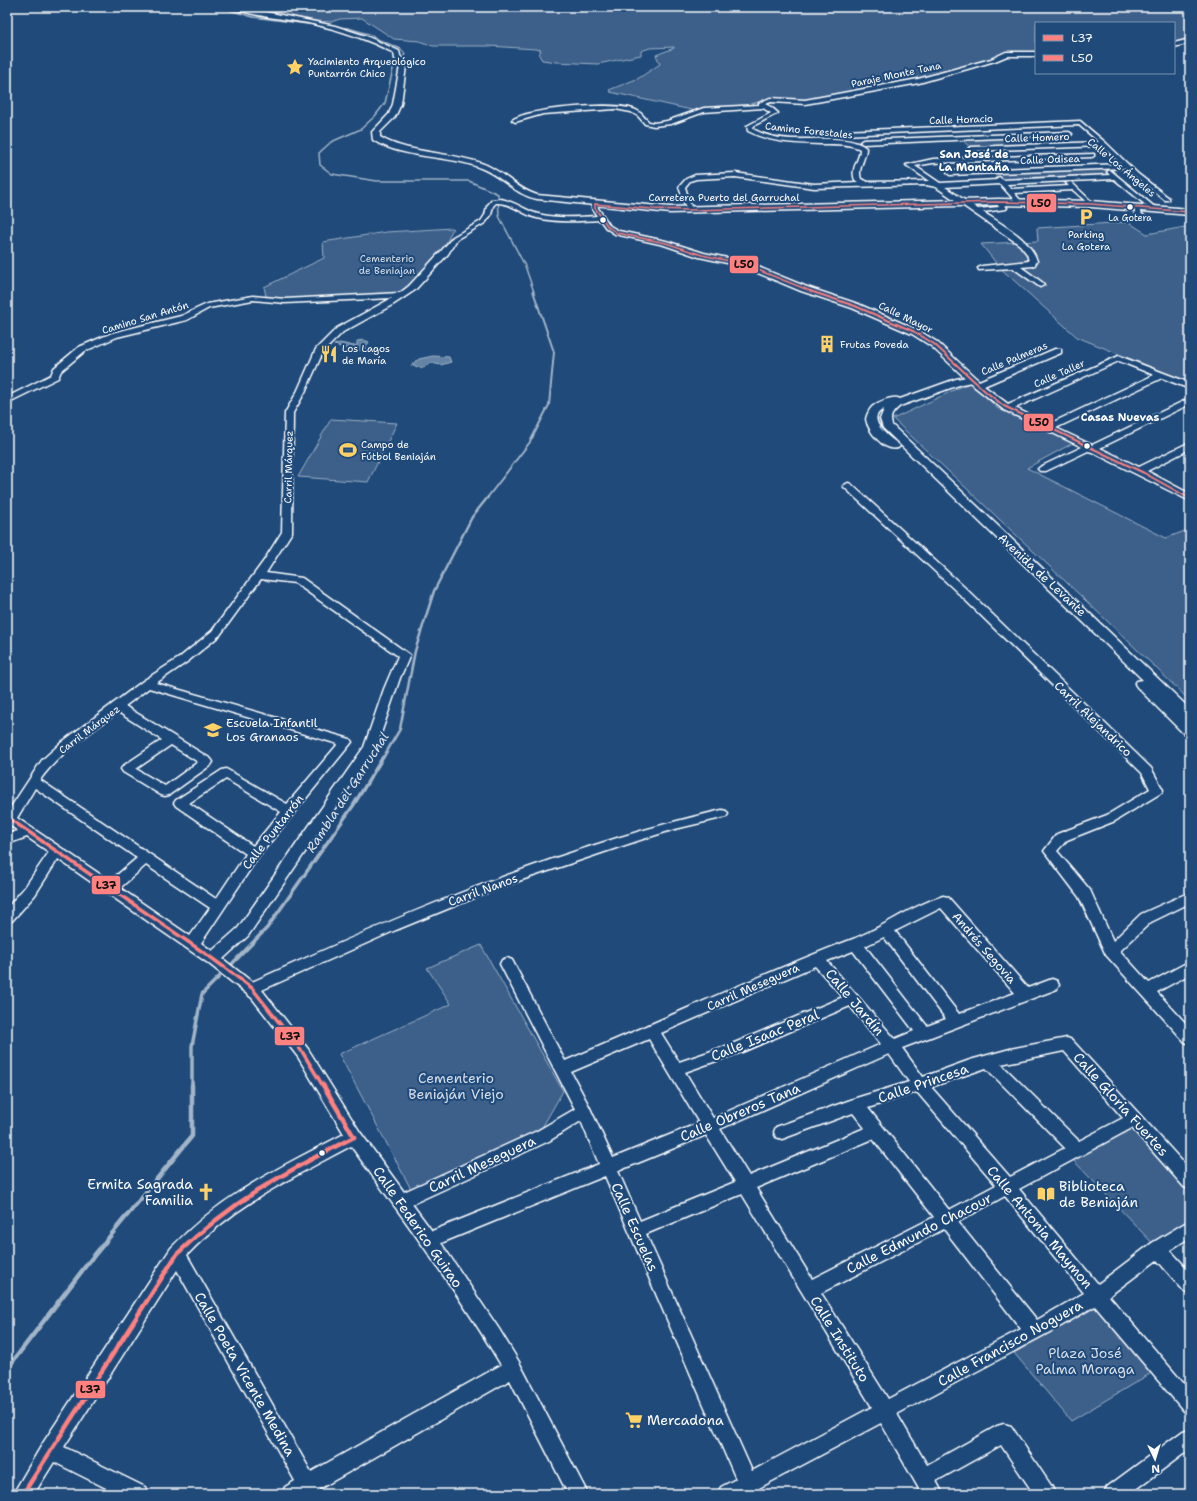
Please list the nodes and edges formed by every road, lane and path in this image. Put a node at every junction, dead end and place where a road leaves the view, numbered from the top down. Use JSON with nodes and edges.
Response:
{"nodes":[{"id":1,"x":236,"y":7,"type":"edge"},
{"id":2,"x":1190,"y":40,"type":"edge"},
{"id":3,"x":1175,"y":45,"type":"edge"},
{"id":4,"x":1190,"y":47,"type":"edge"},
{"id":5,"x":1175,"y":50,"type":"edge"},
{"id":6,"x":1035,"y":54,"type":"edge"},
{"id":7,"x":762,"y":106,"type":"junction"},
{"id":8,"x":516,"y":120,"type":"dead end"},
{"id":9,"x":1058,"y":124,"type":"junction"},
{"id":10,"x":1012,"y":126,"type":"junction"},
{"id":11,"x":952,"y":128,"type":"junction"},
{"id":12,"x":842,"y":132,"type":"dead end"},
{"id":13,"x":1069,"y":134,"type":"junction"},
{"id":14,"x":1022,"y":136,"type":"junction"},
{"id":15,"x":961,"y":138,"type":"junction"},
{"id":16,"x":864,"y":142,"type":"dead end"},
{"id":17,"x":1104,"y":144,"type":"junction"},
{"id":18,"x":1080,"y":145,"type":"junction"},
{"id":19,"x":1033,"y":147,"type":"junction"},
{"id":20,"x":971,"y":149,"type":"junction"},
{"id":21,"x":1092,"y":155,"type":"junction"},
{"id":22,"x":1044,"y":157,"type":"junction"},
{"id":23,"x":980,"y":160,"type":"junction"},
{"id":24,"x":933,"y":161,"type":"junction"},
{"id":25,"x":1126,"y":166,"type":"junction"},
{"id":26,"x":1104,"y":167,"type":"junction"},
{"id":27,"x":1055,"y":169,"type":"junction"},
{"id":28,"x":991,"y":171,"type":"junction"},
{"id":29,"x":950,"y":173,"type":"junction"},
{"id":30,"x":1115,"y":177,"type":"junction"},
{"id":31,"x":1067,"y":180,"type":"junction"},
{"id":32,"x":1002,"y":182,"type":"junction"},
{"id":33,"x":867,"y":184,"type":"junction"},
{"id":34,"x":938,"y":185,"type":"junction"},
{"id":35,"x":967,"y":186,"type":"junction"},
{"id":36,"x":1075,"y":188,"type":"junction"},
{"id":37,"x":946,"y":190,"type":"junction"},
{"id":38,"x":1009,"y":191,"type":"junction"},
{"id":39,"x":1146,"y":201,"type":"junction"},
{"id":40,"x":966,"y":202,"type":"junction"},
{"id":41,"x":999,"y":202,"type":"junction"},
{"id":42,"x":1019,"y":202,"type":"junction"},
{"id":43,"x":595,"y":204,"type":"junction"},
{"id":44,"x":1091,"y":204,"type":"junction"},
{"id":45,"x":1137,"y":208,"type":"junction"},
{"id":46,"x":1154,"y":209,"type":"junction"},
{"id":47,"x":689,"y":210,"type":"junction"},
{"id":48,"x":978,"y":211,"type":"junction"},
{"id":49,"x":1190,"y":212,"type":"edge"},
{"id":50,"x":1142,"y":217,"type":"dead end"},
{"id":51,"x":602,"y":218,"type":"junction"},
{"id":52,"x":1014,"y":265,"type":"junction"},
{"id":53,"x":982,"y":268,"type":"dead end"},
{"id":54,"x":1040,"y":284,"type":"dead end"},
{"id":55,"x":401,"y":296,"type":"junction"},
{"id":56,"x":1058,"y":351,"type":"dead end"},
{"id":57,"x":1161,"y":375,"type":"junction"},
{"id":58,"x":972,"y":380,"type":"junction"},
{"id":59,"x":1190,"y":386,"type":"edge"},
{"id":60,"x":7,"y":400,"type":"edge"},
{"id":61,"x":1190,"y":401,"type":"edge"},
{"id":62,"x":1007,"y":408,"type":"junction"},
{"id":63,"x":1048,"y":428,"type":"junction"},
{"id":64,"x":893,"y":434,"type":"junction"},
{"id":65,"x":1190,"y":445,"type":"edge"},
{"id":66,"x":1090,"y":448,"type":"junction"},
{"id":67,"x":899,"y":451,"type":"junction"},
{"id":68,"x":1043,"y":469,"type":"dead end"},
{"id":69,"x":1139,"y":471,"type":"junction"},
{"id":70,"x":848,"y":486,"type":"dead end"},
{"id":71,"x":1189,"y":496,"type":"edge"},
{"id":72,"x":259,"y":576,"type":"junction"},
{"id":73,"x":147,"y":684,"type":"junction"},
{"id":74,"x":118,"y":707,"type":"junction"},
{"id":75,"x":1190,"y":717,"type":"edge"},
{"id":76,"x":1190,"y":732,"type":"edge"},
{"id":77,"x":170,"y":740,"type":"junction"},
{"id":78,"x":33,"y":781,"type":"junction"},
{"id":79,"x":288,"y":812,"type":"junction"},
{"id":80,"x":722,"y":814,"type":"dead end"},
{"id":81,"x":8,"y":818,"type":"edge"},
{"id":82,"x":28,"y":832,"type":"junction"},
{"id":83,"x":7,"y":839,"type":"edge"},
{"id":84,"x":56,"y":852,"type":"junction"},
{"id":85,"x":254,"y":853,"type":"junction"},
{"id":86,"x":144,"y":858,"type":"junction"},
{"id":87,"x":110,"y":889,"type":"junction"},
{"id":88,"x":1188,"y":899,"type":"edge"},
{"id":89,"x":943,"y":901,"type":"joint"},
{"id":90,"x":218,"y":908,"type":"junction"},
{"id":91,"x":7,"y":917,"type":"edge"},
{"id":92,"x":886,"y":930,"type":"junction"},
{"id":93,"x":855,"y":944,"type":"junction"},
{"id":94,"x":192,"y":945,"type":"junction"},
{"id":95,"x":1111,"y":951,"type":"junction"},
{"id":96,"x":214,"y":959,"type":"junction"},
{"id":97,"x":817,"y":959,"type":"junction"},
{"id":98,"x":506,"y":964,"type":"dead end"},
{"id":99,"x":1190,"y":967,"type":"edge"},
{"id":100,"x":1052,"y":985,"type":"dead end"},
{"id":101,"x":252,"y":988,"type":"junction"},
{"id":102,"x":1146,"y":990,"type":"junction"},
{"id":103,"x":1025,"y":995,"type":"junction"},
{"id":104,"x":853,"y":999,"type":"junction"},
{"id":105,"x":956,"y":1022,"type":"junction"},
{"id":106,"x":652,"y":1031,"type":"junction"},
{"id":107,"x":925,"y":1034,"type":"junction"},
{"id":108,"x":1190,"y":1038,"type":"edge"},
{"id":109,"x":1067,"y":1044,"type":"joint"},
{"id":110,"x":892,"y":1046,"type":"junction"},
{"id":111,"x":989,"y":1061,"type":"junction"},
{"id":112,"x":562,"y":1069,"type":"junction"},
{"id":113,"x":676,"y":1069,"type":"junction"},
{"id":114,"x":920,"y":1085,"type":"junction"},
{"id":115,"x":856,"y":1105,"type":"junction"},
{"id":116,"x":584,"y":1111,"type":"junction"},
{"id":117,"x":1135,"y":1119,"type":"junction"},
{"id":118,"x":710,"y":1126,"type":"junction"},
{"id":119,"x":877,"y":1130,"type":"junction"},
{"id":120,"x":782,"y":1132,"type":"dead end"},
{"id":121,"x":354,"y":1137,"type":"junction"},
{"id":122,"x":1077,"y":1150,"type":"junction"},
{"id":123,"x":607,"y":1168,"type":"junction"},
{"id":124,"x":1190,"y":1182,"type":"edge"},
{"id":125,"x":746,"y":1186,"type":"junction"},
{"id":126,"x":1007,"y":1187,"type":"junction"},
{"id":127,"x":401,"y":1201,"type":"junction"},
{"id":128,"x":947,"y":1219,"type":"junction"},
{"id":129,"x":1190,"y":1228,"type":"edge"},
{"id":130,"x":637,"y":1230,"type":"junction"},
{"id":131,"x":429,"y":1240,"type":"junction"},
{"id":132,"x":1158,"y":1249,"type":"junction"},
{"id":133,"x":177,"y":1254,"type":"junction"},
{"id":134,"x":1190,"y":1284,"type":"edge"},
{"id":135,"x":809,"y":1290,"type":"junction"},
{"id":136,"x":1097,"y":1295,"type":"junction"},
{"id":137,"x":1034,"y":1331,"type":"junction"},
{"id":138,"x":513,"y":1368,"type":"junction"},
{"id":139,"x":1190,"y":1405,"type":"edge"},
{"id":140,"x":884,"y":1410,"type":"junction"},
{"id":141,"x":1190,"y":1438,"type":"edge"},
{"id":142,"x":50,"y":1450,"type":"junction"},
{"id":143,"x":928,"y":1486,"type":"edge"},
{"id":144,"x":310,"y":1489,"type":"edge"},
{"id":145,"x":750,"y":1489,"type":"edge"},
{"id":146,"x":23,"y":1494,"type":"edge"},
{"id":147,"x":138,"y":1494,"type":"edge"},
{"id":148,"x":292,"y":1494,"type":"edge"},
{"id":149,"x":578,"y":1494,"type":"edge"},
{"id":150,"x":728,"y":1494,"type":"edge"},
{"id":151,"x":1045,"y":1494,"type":"edge"},
{"id":152,"x":1114,"y":1494,"type":"edge"}],
"edges":[{"from":1,"to":43,"type":"main road","name":"Carretera Puerto del Garruchal"},
{"from":2,"to":3,"type":"street"},
{"from":4,"to":5,"type":"street"},
{"from":6,"to":7,"type":"street","name":"Paraje Monte Tana"},
{"from":7,"to":8,"type":"street","name":"Camino Forestales"},
{"from":7,"to":33,"type":"street","name":"Camino Forestales"},
{"from":9,"to":10,"type":"street","name":"Calle Horacio"},
{"from":9,"to":13,"type":"street","name":"Calle Los Ángeles"},
{"from":9,"to":17,"type":"street","name":"Calle Horacio"},
{"from":10,"to":11,"type":"street","name":"Calle Horacio"},
{"from":10,"to":14,"type":"street"},
{"from":11,"to":12,"type":"street","name":"Calle Horacio"},
{"from":11,"to":15,"type":"street"},
{"from":13,"to":14,"type":"street"},
{"from":13,"to":18,"type":"street","name":"Calle Los Ángeles"},
{"from":14,"to":15,"type":"street"},
{"from":14,"to":19,"type":"street"},
{"from":15,"to":16,"type":"street"},
{"from":15,"to":20,"type":"street"},
{"from":17,"to":18,"type":"street","name":"Calle Homero"},
{"from":17,"to":25,"type":"street"},
{"from":18,"to":19,"type":"street","name":"Calle Homero"},
{"from":18,"to":21,"type":"street","name":"Calle Los Ángeles"},
{"from":19,"to":20,"type":"street","name":"Calle Homero"},
{"from":19,"to":22,"type":"street"},
{"from":20,"to":23,"type":"street"},
{"from":21,"to":22,"type":"street"},
{"from":21,"to":26,"type":"street","name":"Calle Los Ángeles"},
{"from":22,"to":23,"type":"street"},
{"from":22,"to":27,"type":"street"},
{"from":23,"to":24,"type":"street"},
{"from":23,"to":28,"type":"street"},
{"from":24,"to":29,"type":"street"},
{"from":24,"to":34,"type":"street"},
{"from":25,"to":26,"type":"street","name":"Calle Odisea"},
{"from":25,"to":39,"type":"street"},
{"from":26,"to":27,"type":"street","name":"Calle Odisea"},
{"from":26,"to":30,"type":"street","name":"Calle Los Ángeles"},
{"from":27,"to":28,"type":"street","name":"Calle Odisea"},
{"from":28,"to":29,"type":"street","name":"Calle Odisea"},
{"from":28,"to":32,"type":"street"},
{"from":29,"to":35,"type":"street"},
{"from":30,"to":31,"type":"street"},
{"from":30,"to":39,"type":"street","name":"Calle Los Ángeles"},
{"from":31,"to":32,"type":"street"},
{"from":31,"to":36,"type":"street"},
{"from":32,"to":35,"type":"street"},
{"from":32,"to":38,"type":"street"},
{"from":33,"to":34,"type":"street"},
{"from":33,"to":47,"type":"street"},
{"from":34,"to":35,"type":"street"},
{"from":34,"to":37,"type":"street"},
{"from":35,"to":37,"type":"street"},
{"from":36,"to":38,"type":"street"},
{"from":36,"to":44,"type":"street"},
{"from":37,"to":40,"type":"street"},
{"from":38,"to":42,"type":"street"},
{"from":39,"to":46,"type":"street","name":"Calle Los Ángeles"},
{"from":40,"to":41,"type":"main road","name":"Carretera Puerto del Garruchal"},
{"from":40,"to":47,"type":"main road","name":"Carretera Puerto del Garruchal"},
{"from":40,"to":48,"type":"street"},
{"from":41,"to":42,"type":"main road","name":"Carretera Puerto del Garruchal"},
{"from":41,"to":48,"type":"street"},
{"from":42,"to":44,"type":"main road","name":"Carretera Puerto del Garruchal"},
{"from":43,"to":47,"type":"main road","name":"Carretera Puerto del Garruchal"},
{"from":43,"to":51,"type":"street","name":"Calle Mayor"},
{"from":44,"to":45,"type":"main road","name":"Carretera Puerto del Garruchal"},
{"from":45,"to":46,"type":"main road","name":"Carretera Puerto del Garruchal"},
{"from":45,"to":50,"type":"street"},
{"from":46,"to":49,"type":"main road","name":"Carretera Puerto del Garruchal"},
{"from":48,"to":52,"type":"street"},
{"from":51,"to":55,"type":"street","name":"Carril Márquez"},
{"from":51,"to":58,"type":"street","name":"Calle Mayor"},
{"from":52,"to":53,"type":"street"},
{"from":52,"to":54,"type":"street"},
{"from":55,"to":60,"type":"street","name":"Camino San Antón"},
{"from":55,"to":72,"type":"street","name":"Carril Márquez"},
{"from":56,"to":58,"type":"street","name":"Calle Palmeras"},
{"from":57,"to":59,"type":"street"},
{"from":57,"to":62,"type":"street","name":"Calle Taller"},
{"from":57,"to":63,"type":"street"},
{"from":58,"to":62,"type":"street","name":"Calle Mayor"},
{"from":58,"to":64,"type":"main road","name":"Avenida de Levante"},
{"from":58,"to":67,"type":"main road","name":"Avenida de Levante"},
{"from":61,"to":66,"type":"street"},
{"from":62,"to":63,"type":"street","name":"Calle Mayor"},
{"from":63,"to":66,"type":"street","name":"Calle Mayor"},
{"from":64,"to":67,"type":"main road","name":"Avenida de Levante"},
{"from":64,"to":75,"type":"main road","name":"Avenida de Levante"},
{"from":65,"to":69,"type":"street"},
{"from":66,"to":68,"type":"street"},
{"from":66,"to":69,"type":"street","name":"Calle Mayor"},
{"from":67,"to":76,"type":"main road","name":"Avenida de Levante"},
{"from":69,"to":71,"type":"street","name":"Calle Mayor"},
{"from":70,"to":95,"type":"street","name":"Carril Alejandrico"},
{"from":72,"to":73,"type":"street","name":"Carril Márquez"},
{"from":72,"to":96,"type":"street"},
{"from":73,"to":74,"type":"street","name":"Carril Márquez"},
{"from":73,"to":79,"type":"street","name":"Calle Puntarrón"},
{"from":74,"to":77,"type":"street"},
{"from":74,"to":78,"type":"street","name":"Carril Márquez"},
{"from":77,"to":77,"type":"street"},
{"from":78,"to":81,"type":"street","name":"Carril Márquez"},
{"from":78,"to":86,"type":"street"},
{"from":79,"to":85,"type":"street","name":"Calle Puntarrón"},
{"from":79,"to":85,"type":"street"},
{"from":80,"to":101,"type":"street","name":"Carril Nanos"},
{"from":81,"to":82,"type":"street","name":"Calle Federico Guirao"},
{"from":82,"to":83,"type":"street"},
{"from":82,"to":84,"type":"street","name":"Calle Federico Guirao"},
{"from":84,"to":87,"type":"street","name":"Calle Federico Guirao"},
{"from":84,"to":91,"type":"street"},
{"from":85,"to":90,"type":"street","name":"Calle Puntarrón"},
{"from":86,"to":87,"type":"street"},
{"from":86,"to":90,"type":"street"},
{"from":87,"to":94,"type":"street","name":"Calle Federico Guirao"},
{"from":88,"to":95,"type":"street"},
{"from":89,"to":92,"type":"street","name":"Carril Meseguera"},
{"from":89,"to":103,"type":"street","name":"Andrés Segovia"},
{"from":90,"to":94,"type":"street","name":"Calle Puntarrón"},
{"from":92,"to":93,"type":"street","name":"Carril Meseguera"},
{"from":92,"to":105,"type":"street"},
{"from":93,"to":97,"type":"street","name":"Carril Meseguera"},
{"from":93,"to":107,"type":"street"},
{"from":94,"to":96,"type":"street","name":"Calle Federico Guirao"},
{"from":95,"to":102,"type":"street"},
{"from":96,"to":101,"type":"street","name":"Calle Federico Guirao"},
{"from":97,"to":104,"type":"street","name":"Calle Jardín"},
{"from":97,"to":106,"type":"street","name":"Carril Meseguera"},
{"from":98,"to":112,"type":"street","name":"Calle Escuelas"},
{"from":99,"to":102,"type":"street"},
{"from":100,"to":103,"type":"street","name":"Calle Obreros Tana"},
{"from":101,"to":121,"type":"street","name":"Calle Federico Guirao"},
{"from":102,"to":108,"type":"street"},
{"from":103,"to":105,"type":"street","name":"Calle Obreros Tana"},
{"from":104,"to":110,"type":"street","name":"Calle Jardín"},
{"from":104,"to":113,"type":"street","name":"Calle Isaac Peral"},
{"from":105,"to":107,"type":"street","name":"Calle Obreros Tana"},
{"from":106,"to":112,"type":"street","name":"Carril Meseguera"},
{"from":106,"to":113,"type":"street","name":"Calle Instituto"},
{"from":107,"to":110,"type":"street","name":"Calle Obreros Tana"},
{"from":109,"to":111,"type":"street","name":"Calle Princesa"},
{"from":109,"to":117,"type":"street","name":"Calle Gloria Fuertes"},
{"from":110,"to":114,"type":"street","name":"Calle Antonia Maymon"},
{"from":110,"to":118,"type":"street","name":"Calle Obreros Tana"},
{"from":111,"to":114,"type":"street","name":"Calle Princesa"},
{"from":111,"to":122,"type":"street"},
{"from":112,"to":116,"type":"street","name":"Calle Escuelas"},
{"from":113,"to":118,"type":"street","name":"Calle Instituto"},
{"from":114,"to":115,"type":"street","name":"Calle Princesa"},
{"from":114,"to":126,"type":"street","name":"Calle Antonia Maymon"},
{"from":115,"to":119,"type":"street"},
{"from":115,"to":120,"type":"street","name":"Calle Princesa"},
{"from":116,"to":123,"type":"street","name":"Calle Escuelas"},
{"from":116,"to":127,"type":"street","name":"Carril Meseguera"},
{"from":117,"to":122,"type":"street","name":"Calle Edmundo Chacour"},
{"from":117,"to":124,"type":"street","name":"Calle Gloria Fuertes"},
{"from":118,"to":123,"type":"street","name":"Calle Obreros Tana"},
{"from":118,"to":125,"type":"street","name":"Calle Instituto"},
{"from":119,"to":125,"type":"street"},
{"from":119,"to":128,"type":"street"},
{"from":121,"to":127,"type":"street","name":"Calle Federico Guirao"},
{"from":121,"to":133,"type":"street"},
{"from":122,"to":126,"type":"street","name":"Calle Edmundo Chacour"},
{"from":123,"to":130,"type":"street","name":"Calle Escuelas"},
{"from":123,"to":131,"type":"street","name":"Calle Obreros Tana"},
{"from":125,"to":130,"type":"street"},
{"from":125,"to":135,"type":"street","name":"Calle Instituto"},
{"from":126,"to":128,"type":"street","name":"Calle Edmundo Chacour"},
{"from":126,"to":136,"type":"street","name":"Calle Antonia Maymon"},
{"from":127,"to":131,"type":"street","name":"Calle Federico Guirao"},
{"from":128,"to":135,"type":"street","name":"Calle Edmundo Chacour"},
{"from":128,"to":137,"type":"street"},
{"from":129,"to":132,"type":"street","name":"Calle Francisco Noguera"},
{"from":130,"to":145,"type":"street","name":"Calle Escuelas"},
{"from":131,"to":138,"type":"street","name":"Calle Federico Guirao"},
{"from":132,"to":134,"type":"street"},
{"from":132,"to":136,"type":"street","name":"Calle Francisco Noguera"},
{"from":133,"to":142,"type":"street"},
{"from":133,"to":144,"type":"street","name":"Calle Poeta Vicente Medina"},
{"from":135,"to":140,"type":"street","name":"Calle Instituto"},
{"from":136,"to":137,"type":"street","name":"Calle Francisco Noguera"},
{"from":136,"to":139,"type":"street","name":"Calle Antonia Maymon"},
{"from":137,"to":140,"type":"street","name":"Calle Francisco Noguera"},
{"from":138,"to":144,"type":"street"},
{"from":138,"to":149,"type":"street","name":"Calle Federico Guirao"},
{"from":140,"to":143,"type":"street","name":"Calle Instituto"},
{"from":140,"to":145,"type":"street","name":"Calle Francisco Noguera"},
{"from":141,"to":152,"type":"street"},
{"from":142,"to":146,"type":"street"},
{"from":142,"to":147,"type":"street"},
{"from":143,"to":151,"type":"street"},
{"from":144,"to":148,"type":"street"},
{"from":145,"to":150,"type":"street","name":"Calle Francisco Noguera"}]}
